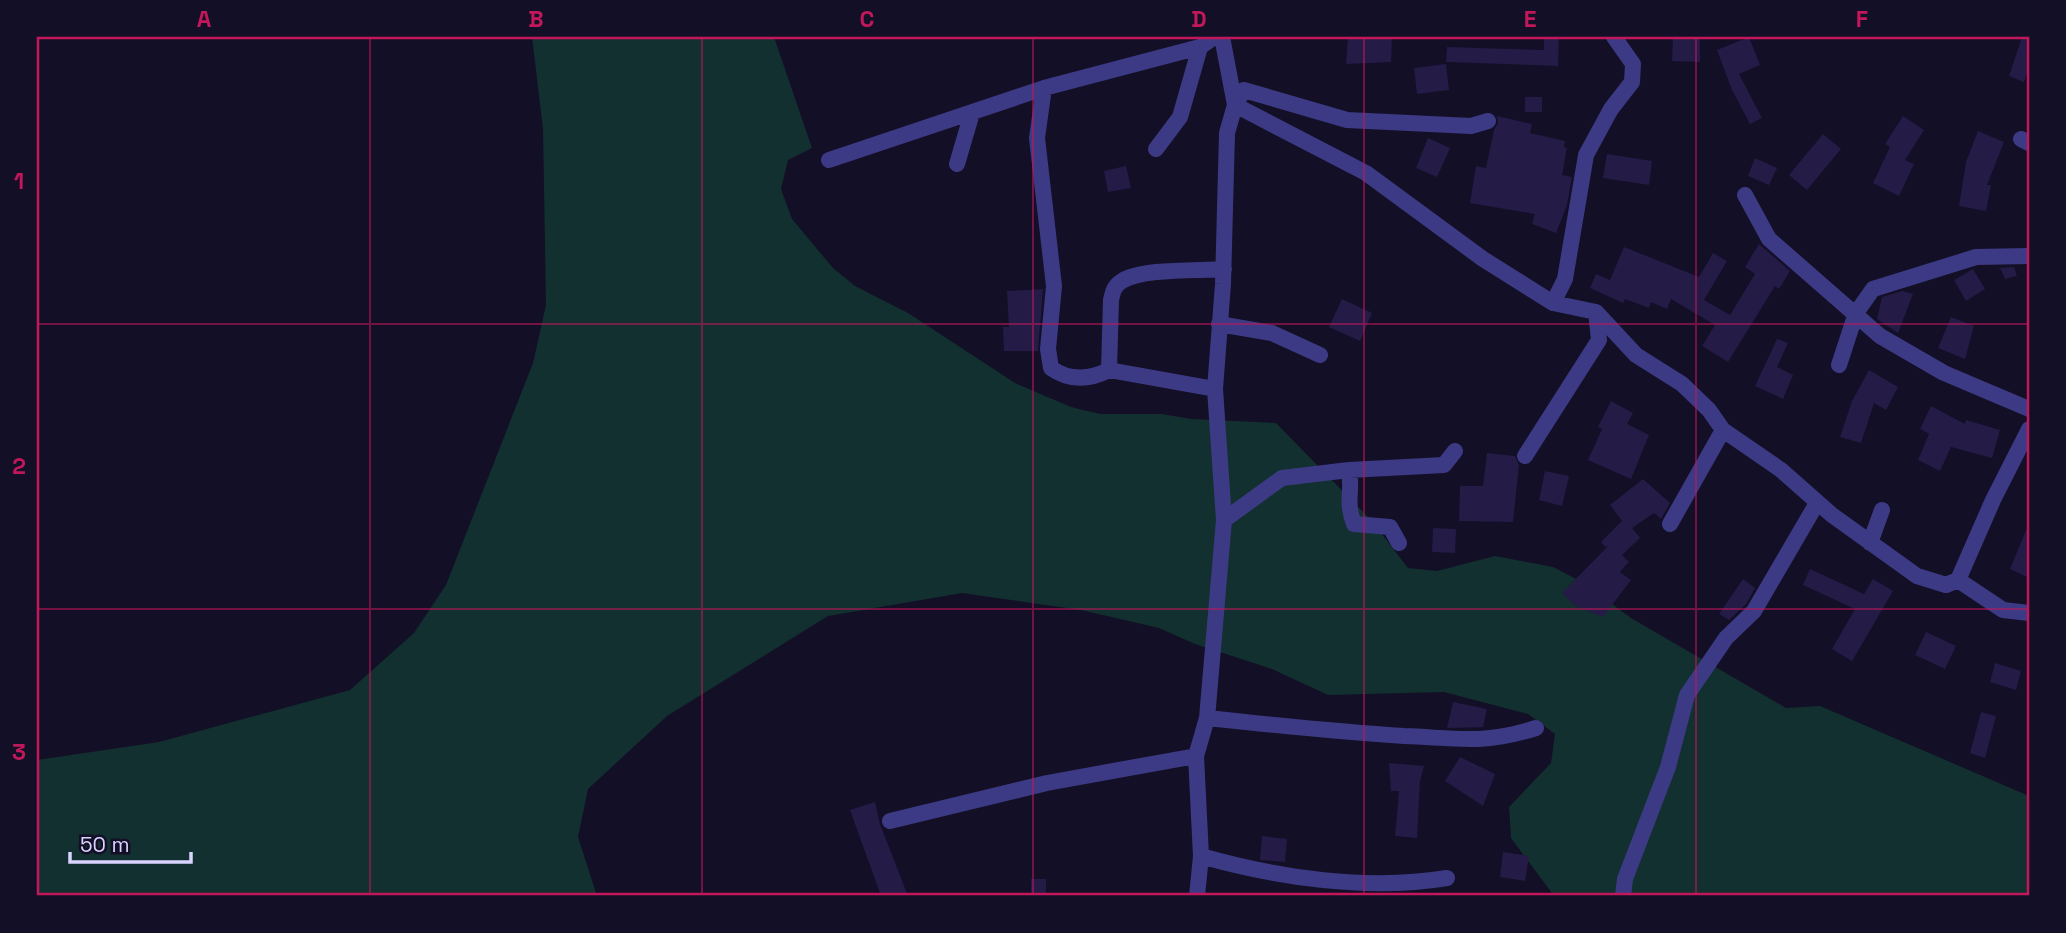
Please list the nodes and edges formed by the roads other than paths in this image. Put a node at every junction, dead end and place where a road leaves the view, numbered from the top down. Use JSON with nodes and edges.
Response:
{"nodes":[{"id":1,"x":1213,"y":37,"type":"edge"},
{"id":2,"x":1222,"y":37,"type":"edge"},
{"id":3,"x":1614,"y":37,"type":"edge"},
{"id":4,"x":1200,"y":47,"type":"junction"},
{"id":5,"x":1044,"y":88,"type":"junction"},
{"id":6,"x":1235,"y":105,"type":"junction"},
{"id":7,"x":972,"y":113,"type":"junction"},
{"id":8,"x":1488,"y":121,"type":"dead end"},
{"id":9,"x":1156,"y":149,"type":"dead end"},
{"id":10,"x":829,"y":160,"type":"dead end"},
{"id":11,"x":957,"y":164,"type":"dead end"},
{"id":12,"x":1745,"y":195,"type":"dead end"},
{"id":13,"x":2029,"y":256,"type":"edge"},
{"id":14,"x":1224,"y":269,"type":"junction"},
{"id":15,"x":1553,"y":303,"type":"junction"},
{"id":16,"x":1596,"y":312,"type":"junction"},
{"id":17,"x":1856,"y":313,"type":"junction"},
{"id":18,"x":1219,"y":324,"type":"junction"},
{"id":19,"x":1320,"y":355,"type":"dead end"},
{"id":20,"x":1839,"y":365,"type":"dead end"},
{"id":21,"x":1109,"y":370,"type":"junction"},
{"id":22,"x":1215,"y":389,"type":"junction"},
{"id":23,"x":2029,"y":409,"type":"edge"},
{"id":24,"x":2029,"y":429,"type":"edge"},
{"id":25,"x":1723,"y":430,"type":"junction"},
{"id":26,"x":1455,"y":451,"type":"dead end"},
{"id":27,"x":1525,"y":456,"type":"dead end"},
{"id":28,"x":1349,"y":470,"type":"junction"},
{"id":29,"x":1817,"y":503,"type":"junction"},
{"id":30,"x":1882,"y":510,"type":"dead end"},
{"id":31,"x":1224,"y":520,"type":"junction"},
{"id":32,"x":1670,"y":524,"type":"dead end"},
{"id":33,"x":1399,"y":543,"type":"dead end"},
{"id":34,"x":1870,"y":543,"type":"junction"},
{"id":35,"x":1958,"y":580,"type":"junction"},
{"id":36,"x":2029,"y":614,"type":"edge"},
{"id":37,"x":1206,"y":718,"type":"junction"},
{"id":38,"x":1536,"y":728,"type":"dead end"},
{"id":39,"x":1196,"y":756,"type":"junction"},
{"id":40,"x":890,"y":821,"type":"dead end"},
{"id":41,"x":1201,"y":856,"type":"junction"},
{"id":42,"x":1447,"y":877,"type":"dead end"},
{"id":43,"x":1197,"y":896,"type":"edge"},
{"id":44,"x":1623,"y":896,"type":"edge"}],
"edges":[{"from":1,"to":4,"type":"street"},
{"from":2,"to":6,"type":"street"},
{"from":3,"to":15,"type":"street"},
{"from":4,"to":5,"type":"street"},
{"from":4,"to":9,"type":"street"},
{"from":5,"to":7,"type":"street"},
{"from":5,"to":21,"type":"street"},
{"from":6,"to":8,"type":"street"},
{"from":6,"to":14,"type":"street"},
{"from":6,"to":15,"type":"street"},
{"from":7,"to":10,"type":"street"},
{"from":7,"to":11,"type":"street"},
{"from":12,"to":17,"type":"street"},
{"from":13,"to":17,"type":"street"},
{"from":14,"to":18,"type":"street"},
{"from":14,"to":21,"type":"street"},
{"from":15,"to":16,"type":"street"},
{"from":16,"to":25,"type":"street"},
{"from":16,"to":27,"type":"street"},
{"from":17,"to":20,"type":"street"},
{"from":17,"to":23,"type":"street"},
{"from":18,"to":19,"type":"street"},
{"from":18,"to":22,"type":"street"},
{"from":21,"to":22,"type":"street"},
{"from":22,"to":31,"type":"street"},
{"from":24,"to":35,"type":"street"},
{"from":25,"to":29,"type":"street"},
{"from":25,"to":32,"type":"street"},
{"from":26,"to":28,"type":"street"},
{"from":28,"to":31,"type":"street"},
{"from":28,"to":33,"type":"street"},
{"from":29,"to":34,"type":"street"},
{"from":29,"to":44,"type":"street"},
{"from":30,"to":34,"type":"street"},
{"from":31,"to":37,"type":"street"},
{"from":34,"to":35,"type":"street"},
{"from":35,"to":36,"type":"street"},
{"from":37,"to":38,"type":"street"},
{"from":37,"to":39,"type":"street"},
{"from":39,"to":40,"type":"street"},
{"from":39,"to":41,"type":"street"},
{"from":41,"to":42,"type":"street"},
{"from":41,"to":43,"type":"street"}]}
